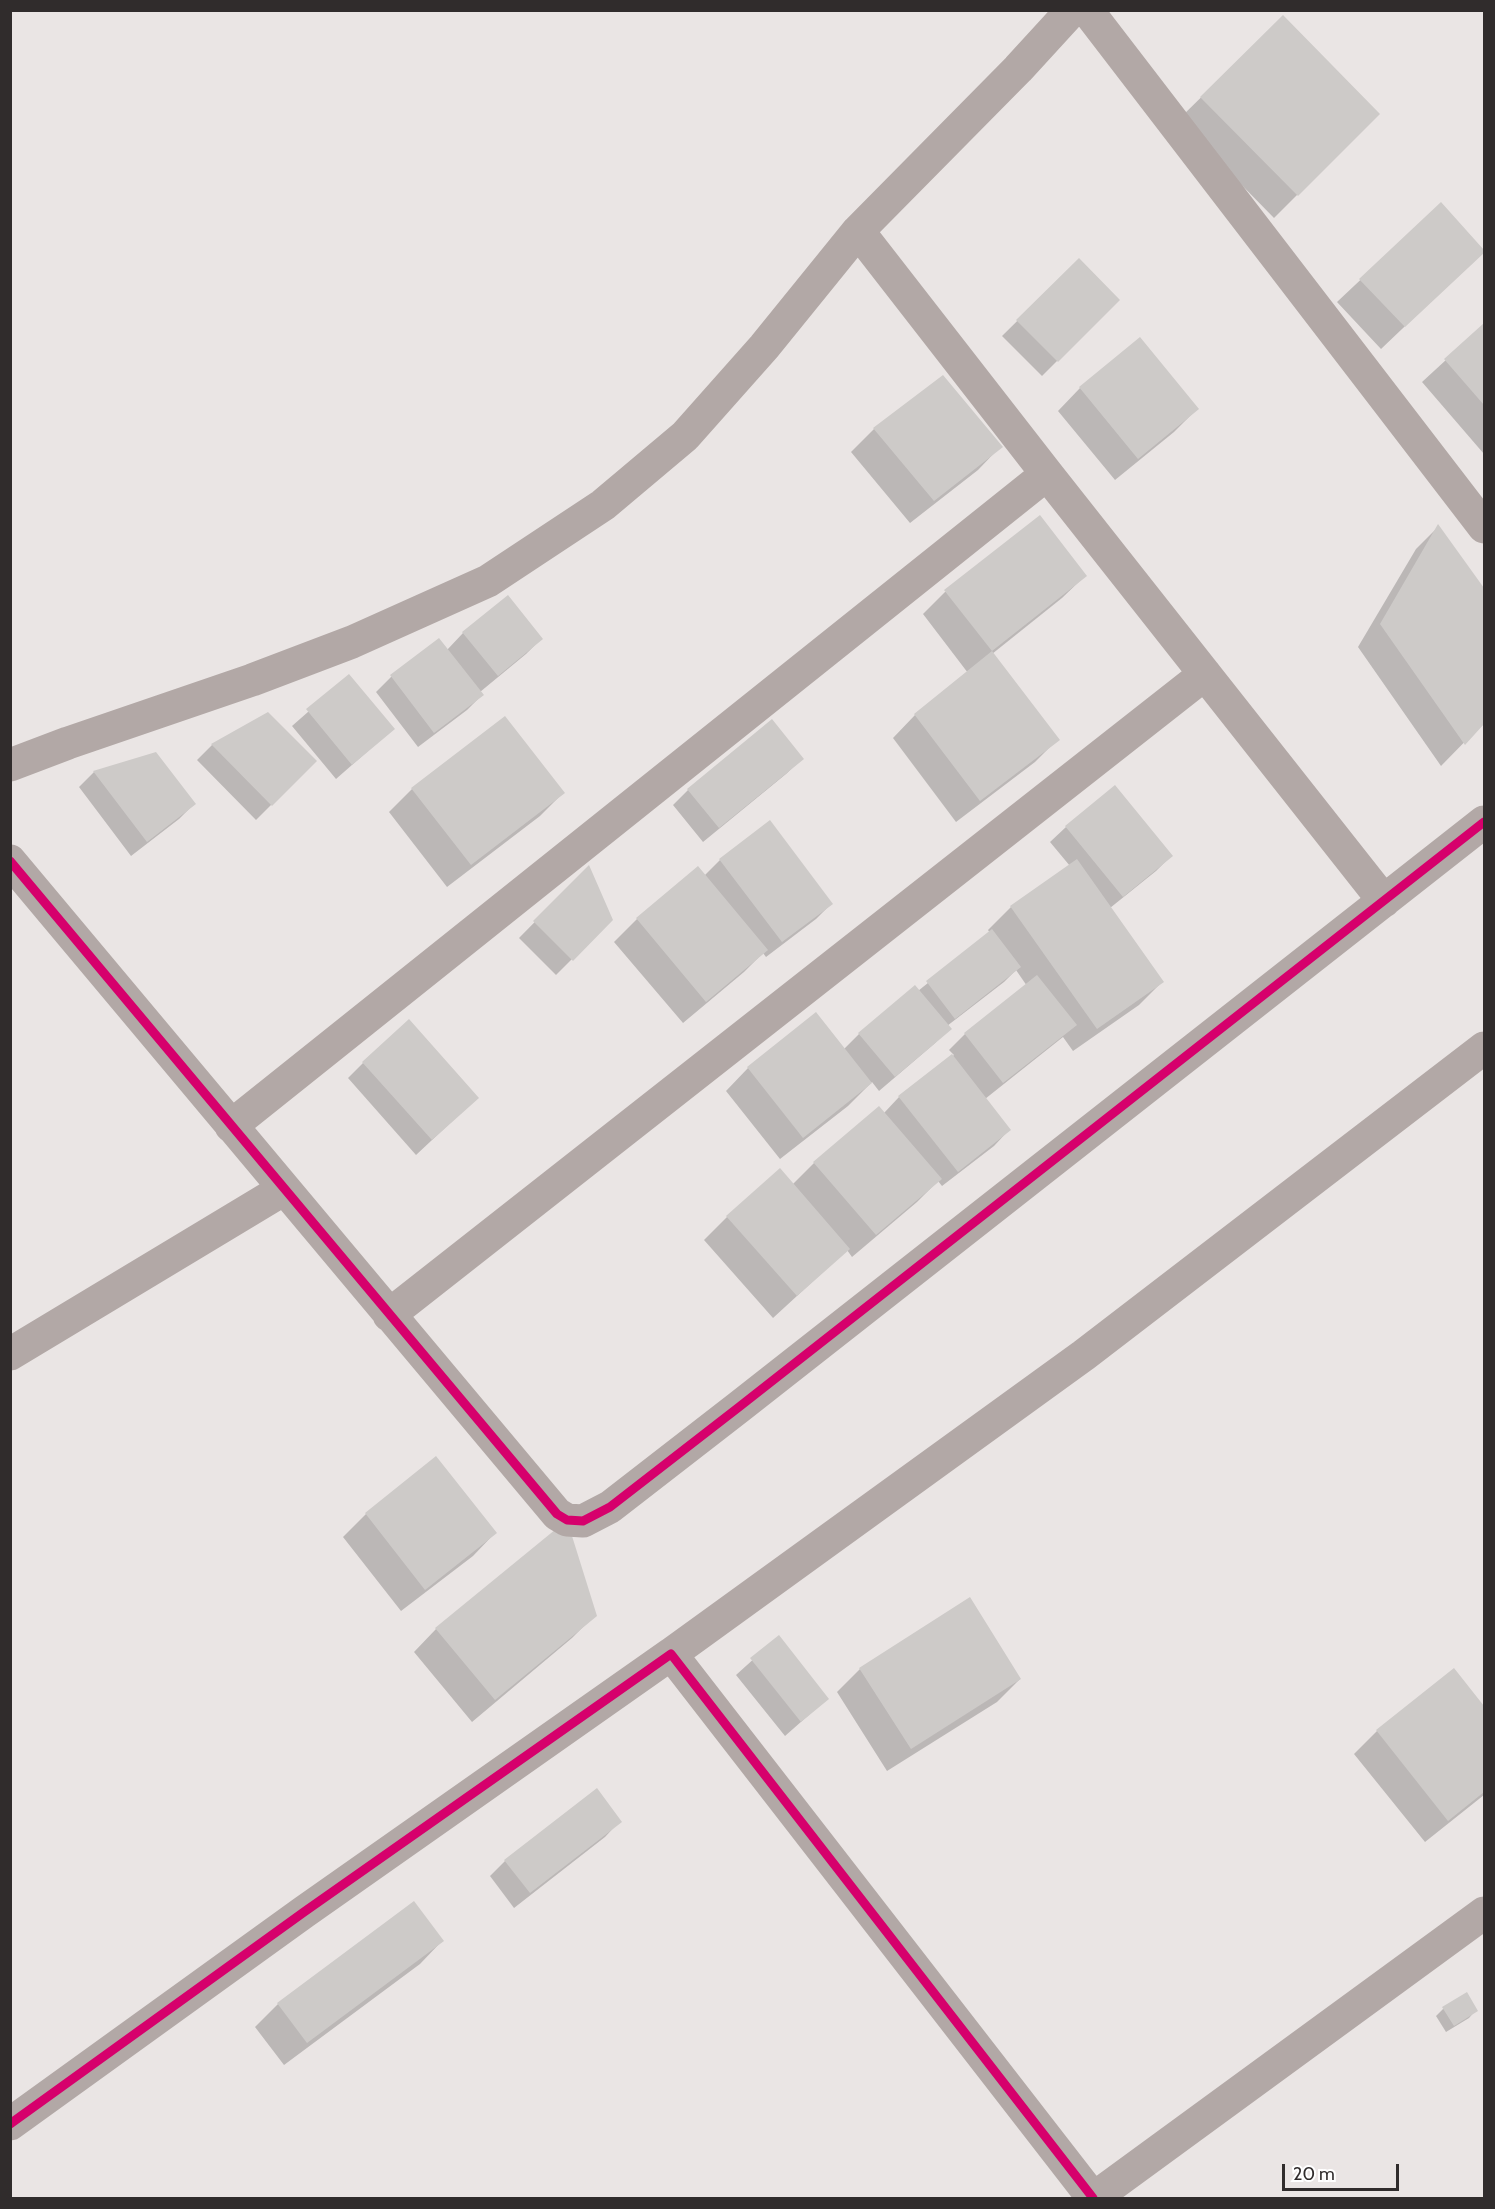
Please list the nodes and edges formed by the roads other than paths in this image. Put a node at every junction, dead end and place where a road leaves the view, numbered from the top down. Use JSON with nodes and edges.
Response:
{"nodes":[{"id":1,"x":1072,"y":10,"type":"edge"},
{"id":2,"x":1087,"y":10,"type":"edge"},
{"id":3,"x":858,"y":231,"type":"junction"},
{"id":4,"x":1047,"y":474,"type":"junction"},
{"id":5,"x":1485,"y":526,"type":"edge"},
{"id":6,"x":1205,"y":674,"type":"junction"},
{"id":7,"x":10,"y":765,"type":"edge"},
{"id":8,"x":1485,"y":822,"type":"edge"},
{"id":9,"x":10,"y":861,"type":"edge"},
{"id":10,"x":1384,"y":901,"type":"junction"},
{"id":11,"x":1485,"y":1048,"type":"edge"},
{"id":12,"x":231,"y":1126,"type":"junction"},
{"id":13,"x":284,"y":1189,"type":"junction"},
{"id":14,"x":389,"y":1315,"type":"junction"},
{"id":15,"x":10,"y":1354,"type":"edge"},
{"id":16,"x":671,"y":1654,"type":"junction"},
{"id":17,"x":1485,"y":1912,"type":"edge"},
{"id":18,"x":10,"y":2124,"type":"edge"},
{"id":19,"x":1094,"y":2199,"type":"edge"}],
"edges":[{"from":1,"to":3,"type":"street"},
{"from":2,"to":5,"type":"street"},
{"from":3,"to":4,"type":"street"},
{"from":3,"to":7,"type":"street"},
{"from":4,"to":6,"type":"street"},
{"from":4,"to":12,"type":"street"},
{"from":6,"to":10,"type":"street"},
{"from":6,"to":14,"type":"street"},
{"from":8,"to":10,"type":"street"},
{"from":9,"to":12,"type":"street"},
{"from":10,"to":14,"type":"street"},
{"from":11,"to":16,"type":"street"},
{"from":12,"to":13,"type":"street"},
{"from":13,"to":14,"type":"street"},
{"from":13,"to":15,"type":"street"},
{"from":16,"to":18,"type":"street"},
{"from":16,"to":19,"type":"street"},
{"from":17,"to":19,"type":"street"}]}
